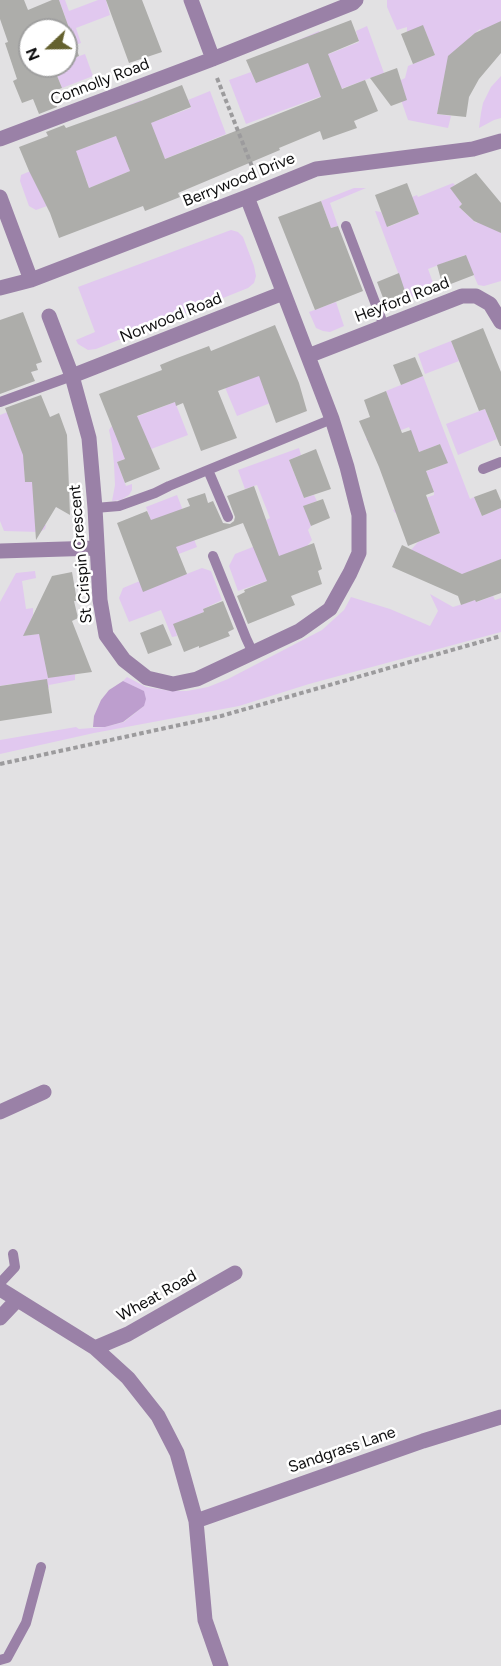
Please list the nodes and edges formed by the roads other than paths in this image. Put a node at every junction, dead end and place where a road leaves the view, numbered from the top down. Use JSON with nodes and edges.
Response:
{"nodes":[{"id":1,"x":191,"y":0,"type":"edge"},
{"id":2,"x":357,"y":0,"type":"edge"},
{"id":3,"x":211,"y":59,"type":"junction"},
{"id":4,"x":0,"y":140,"type":"edge"},
{"id":5,"x":501,"y":141,"type":"edge"},
{"id":6,"x":0,"y":197,"type":"edge"},
{"id":7,"x":247,"y":197,"type":"junction"},
{"id":8,"x":346,"y":226,"type":"dead end"},
{"id":9,"x":31,"y":280,"type":"junction"},
{"id":10,"x":0,"y":288,"type":"edge"},
{"id":11,"x":284,"y":293,"type":"junction"},
{"id":12,"x":49,"y":316,"type":"dead end"},
{"id":13,"x":501,"y":322,"type":"edge"},
{"id":14,"x":384,"y":326,"type":"junction"},
{"id":15,"x":308,"y":356,"type":"junction"},
{"id":16,"x":72,"y":376,"type":"junction"},
{"id":17,"x":0,"y":402,"type":"edge"},
{"id":18,"x":332,"y":419,"type":"junction"},
{"id":19,"x":501,"y":462,"type":"edge"},
{"id":20,"x":483,"y":469,"type":"dead end"},
{"id":21,"x":208,"y":470,"type":"junction"},
{"id":22,"x":96,"y":508,"type":"junction"},
{"id":23,"x":228,"y":518,"type":"dead end"},
{"id":24,"x":97,"y":548,"type":"junction"},
{"id":25,"x":0,"y":549,"type":"edge"},
{"id":26,"x":213,"y":556,"type":"dead end"},
{"id":27,"x":253,"y":653,"type":"junction"},
{"id":28,"x":44,"y":1092,"type":"dead end"},
{"id":29,"x":0,"y":1112,"type":"edge"},
{"id":30,"x":12,"y":1254,"type":"dead end"},
{"id":31,"x":235,"y":1273,"type":"dead end"},
{"id":32,"x":0,"y":1283,"type":"edge"},
{"id":33,"x":0,"y":1289,"type":"edge"},
{"id":34,"x":17,"y":1300,"type":"junction"},
{"id":35,"x":0,"y":1318,"type":"edge"},
{"id":36,"x":95,"y":1348,"type":"junction"},
{"id":37,"x":501,"y":1417,"type":"edge"},
{"id":38,"x":196,"y":1521,"type":"junction"},
{"id":39,"x":42,"y":1567,"type":"dead end"},
{"id":40,"x":0,"y":1660,"type":"edge"},
{"id":41,"x":221,"y":1666,"type":"edge"}],
"edges":[{"from":1,"to":3,"type":"street"},
{"from":2,"to":3,"type":"street","name":"Connolly Road"},
{"from":3,"to":4,"type":"street","name":"Connolly Road"},
{"from":5,"to":7,"type":"street","name":"Berrywood Drive"},
{"from":6,"to":9,"type":"street"},
{"from":7,"to":9,"type":"street","name":"Berrywood Drive"},
{"from":7,"to":11,"type":"street","name":"St Crispin Crescent"},
{"from":8,"to":14,"type":"lane"},
{"from":9,"to":10,"type":"street","name":"Berrywood Drive"},
{"from":11,"to":15,"type":"street","name":"St Crispin Crescent"},
{"from":11,"to":16,"type":"street","name":"Norwood Road"},
{"from":12,"to":16,"type":"street","name":"St Crispin Crescent"},
{"from":13,"to":14,"type":"street","name":"Heyford Road"},
{"from":14,"to":15,"type":"street","name":"Heyford Road"},
{"from":15,"to":18,"type":"street","name":"St Crispin Crescent"},
{"from":16,"to":17,"type":"lane"},
{"from":16,"to":22,"type":"street","name":"St Crispin Crescent"},
{"from":18,"to":21,"type":"lane"},
{"from":18,"to":27,"type":"street","name":"St Crispin Crescent"},
{"from":19,"to":20,"type":"lane"},
{"from":21,"to":22,"type":"lane"},
{"from":21,"to":23,"type":"lane"},
{"from":22,"to":24,"type":"street","name":"St Crispin Crescent"},
{"from":24,"to":25,"type":"street"},
{"from":24,"to":27,"type":"street","name":"St Crispin Crescent"},
{"from":26,"to":27,"type":"lane"},
{"from":28,"to":29,"type":"street"},
{"from":30,"to":32,"type":"lane"},
{"from":31,"to":36,"type":"street","name":"Wheat Road"},
{"from":33,"to":34,"type":"street"},
{"from":34,"to":35,"type":"street"},
{"from":34,"to":36,"type":"street"},
{"from":36,"to":38,"type":"street"},
{"from":37,"to":38,"type":"street","name":"Sandgrass Lane"},
{"from":38,"to":41,"type":"street"},
{"from":39,"to":40,"type":"lane"}]}
